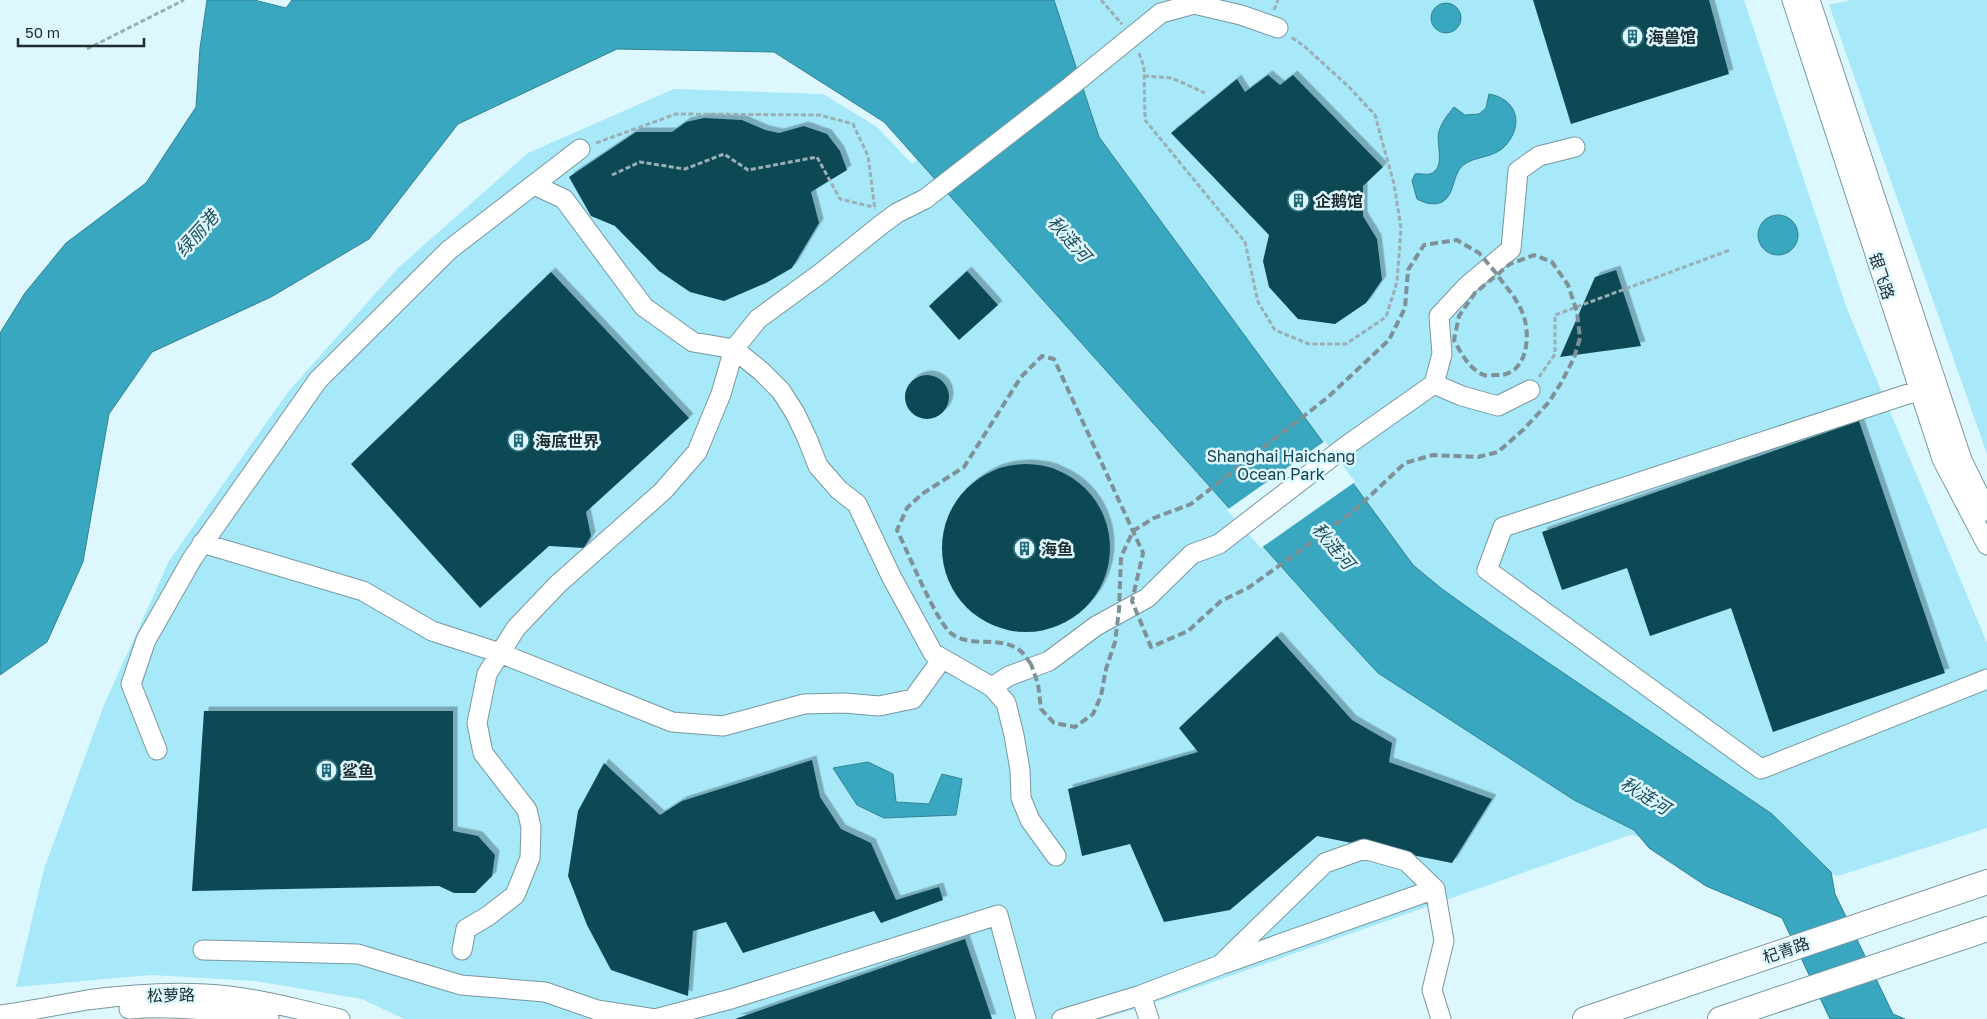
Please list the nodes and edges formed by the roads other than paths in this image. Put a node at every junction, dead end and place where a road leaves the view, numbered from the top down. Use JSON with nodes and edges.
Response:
{"nodes":[{"id":1,"x":1792,"y":0,"type":"edge"},
{"id":2,"x":1810,"y":0,"type":"edge"},
{"id":3,"x":1158,"y":6,"type":"edge"},
{"id":4,"x":1278,"y":28,"type":"road end"},
{"id":5,"x":1575,"y":147,"type":"dead end"},
{"id":6,"x":580,"y":149,"type":"road end"},
{"id":7,"x":534,"y":185,"type":"junction"},
{"id":8,"x":734,"y":349,"type":"junction"},
{"id":9,"x":1434,"y":384,"type":"junction"},
{"id":10,"x":1530,"y":390,"type":"road end"},
{"id":11,"x":1920,"y":390,"type":"junction"},
{"id":12,"x":1987,"y":511,"type":"edge"},
{"id":13,"x":202,"y":543,"type":"junction"},
{"id":14,"x":1987,"y":545,"type":"edge"},
{"id":15,"x":500,"y":653,"type":"junction"},
{"id":16,"x":942,"y":659,"type":"junction"},
{"id":17,"x":1987,"y":679,"type":"edge"},
{"id":18,"x":992,"y":688,"type":"junction"},
{"id":19,"x":157,"y":750,"type":"dead end"},
{"id":20,"x":1056,"y":856,"type":"dead end"},
{"id":21,"x":1987,"y":882,"type":"edge"},
{"id":22,"x":1435,"y":889,"type":"junction"},
{"id":23,"x":1987,"y":929,"type":"edge"},
{"id":24,"x":203,"y":950,"type":"dead end"},
{"id":25,"x":462,"y":950,"type":"dead end"},
{"id":26,"x":1220,"y":965,"type":"junction"},
{"id":27,"x":1141,"y":995,"type":"junction"},
{"id":28,"x":0,"y":1014,"type":"edge"},
{"id":29,"x":43,"y":1019,"type":"edge"},
{"id":30,"x":269,"y":1019,"type":"edge"},
{"id":31,"x":340,"y":1019,"type":"edge"},
{"id":32,"x":1026,"y":1019,"type":"edge"},
{"id":33,"x":1062,"y":1019,"type":"edge"},
{"id":34,"x":1149,"y":1019,"type":"edge"},
{"id":35,"x":1441,"y":1019,"type":"edge"},
{"id":36,"x":1585,"y":1019,"type":"edge"},
{"id":37,"x":1720,"y":1019,"type":"edge"}],
"edges":[{"from":1,"to":11,"type":"street","name":"银飞路"},
{"from":2,"to":12,"type":"street"},
{"from":3,"to":4,"type":"street"},
{"from":3,"to":8,"type":"street"},
{"from":5,"to":9,"type":"street"},
{"from":6,"to":7,"type":"street"},
{"from":7,"to":8,"type":"street"},
{"from":7,"to":13,"type":"street"},
{"from":8,"to":15,"type":"street"},
{"from":8,"to":16,"type":"street"},
{"from":9,"to":10,"type":"street"},
{"from":9,"to":18,"type":"street"},
{"from":11,"to":14,"type":"street","name":"银飞路"},
{"from":11,"to":17,"type":"street"},
{"from":13,"to":15,"type":"street"},
{"from":13,"to":19,"type":"street"},
{"from":15,"to":16,"type":"street"},
{"from":15,"to":25,"type":"street"},
{"from":16,"to":18,"type":"street"},
{"from":18,"to":20,"type":"street"},
{"from":21,"to":36,"type":"main road","name":"杞青路"},
{"from":22,"to":26,"type":"street"},
{"from":22,"to":26,"type":"street"},
{"from":22,"to":35,"type":"street"},
{"from":23,"to":37,"type":"main road"},
{"from":24,"to":32,"type":"street"},
{"from":26,"to":27,"type":"street"},
{"from":27,"to":33,"type":"street"},
{"from":27,"to":34,"type":"street"},
{"from":28,"to":31,"type":"street","name":"松萝路"},
{"from":29,"to":30,"type":"street","name":"松萝路"}]}
